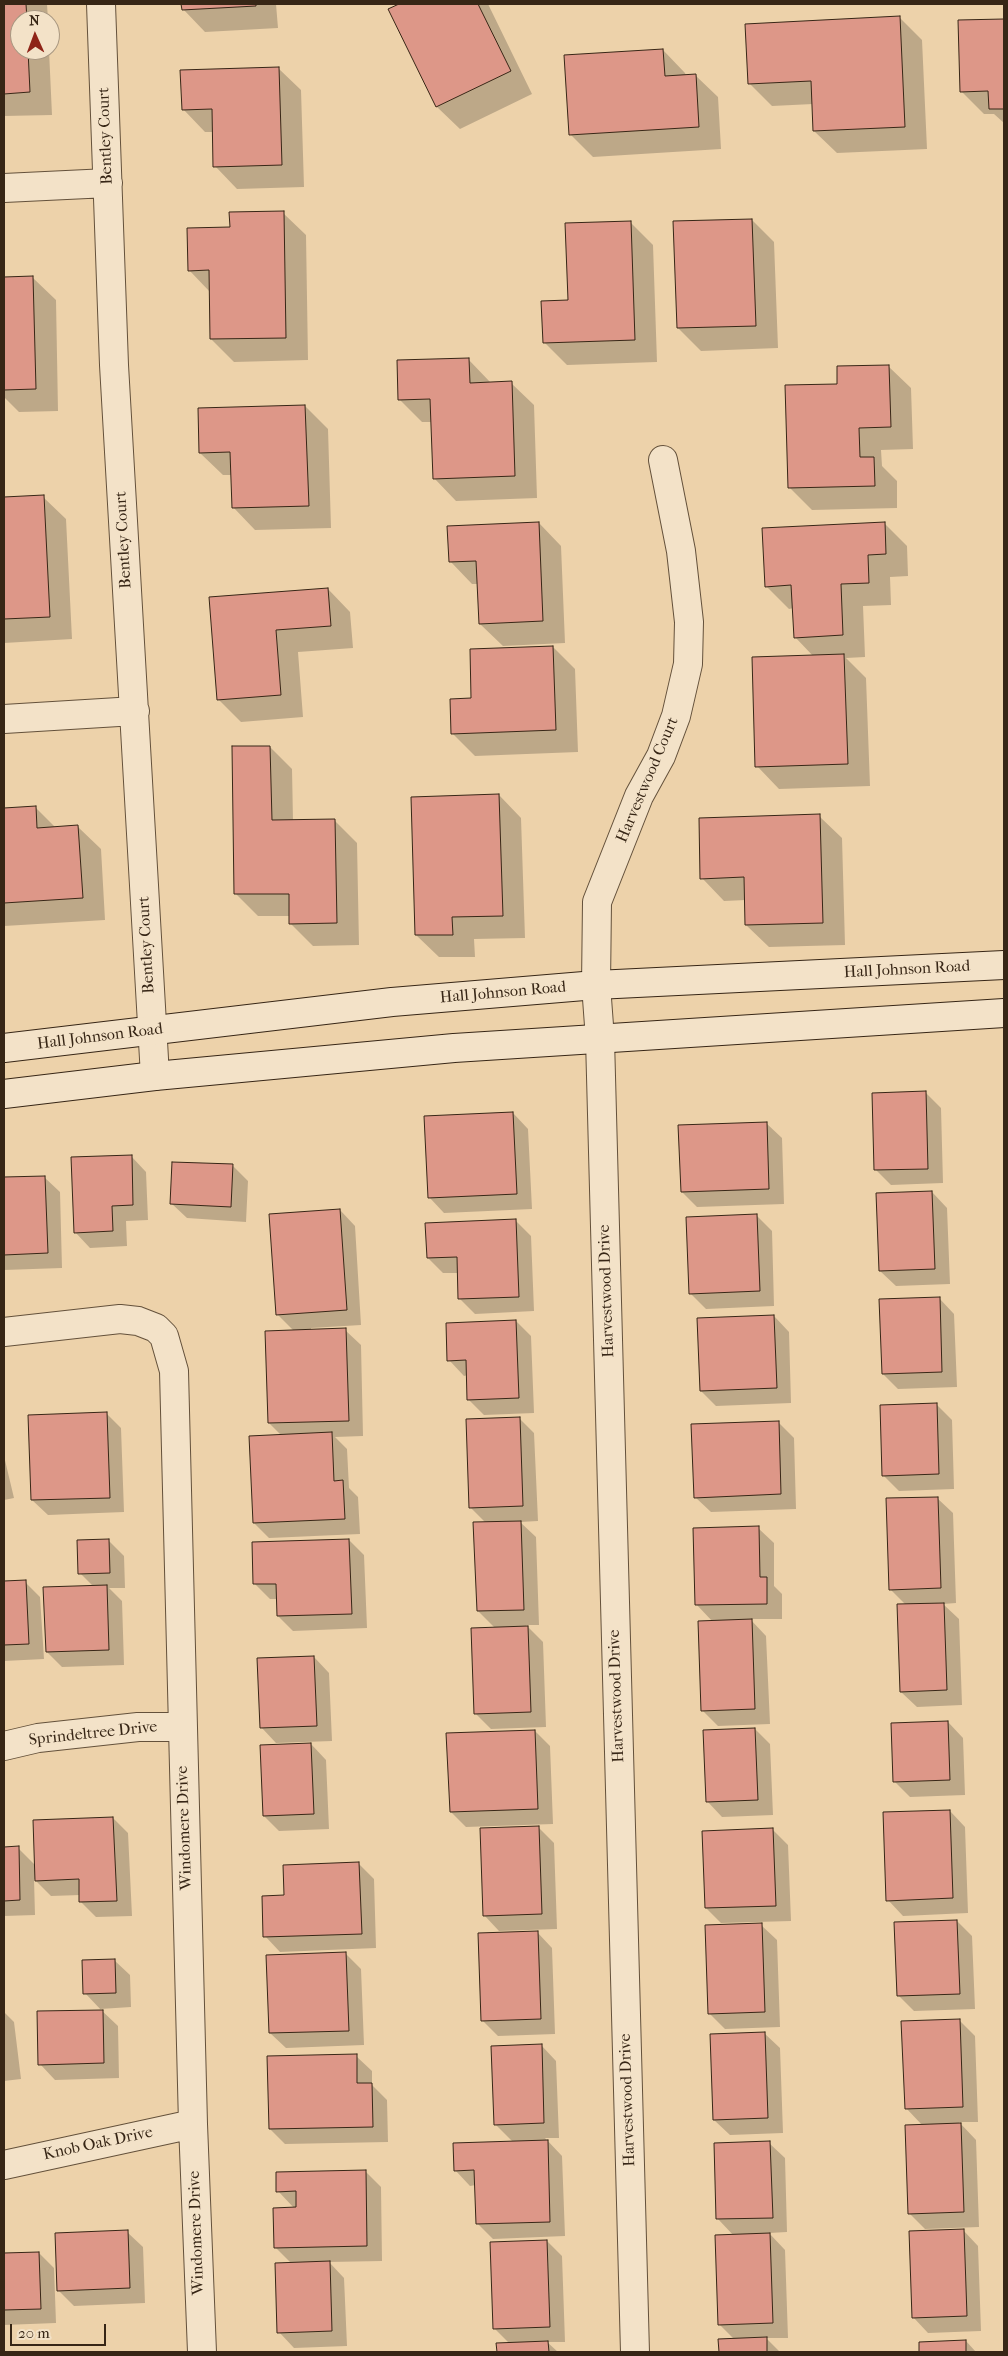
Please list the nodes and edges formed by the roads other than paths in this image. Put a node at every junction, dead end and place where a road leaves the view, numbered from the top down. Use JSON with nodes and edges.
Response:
{"nodes":[{"id":1,"x":101,"y":4,"type":"edge"},
{"id":2,"x":108,"y":183,"type":"junction"},
{"id":3,"x":4,"y":188,"type":"edge"},
{"id":4,"x":663,"y":460,"type":"dead end"},
{"id":5,"x":135,"y":711,"type":"junction"},
{"id":6,"x":4,"y":719,"type":"edge"},
{"id":7,"x":1004,"y":965,"type":"edge"},
{"id":8,"x":596,"y":985,"type":"junction"},
{"id":9,"x":1004,"y":1013,"type":"edge"},
{"id":10,"x":152,"y":1031,"type":"junction"},
{"id":11,"x":600,"y":1039,"type":"junction"},
{"id":12,"x":4,"y":1048,"type":"edge"},
{"id":13,"x":155,"y":1076,"type":"junction"},
{"id":14,"x":4,"y":1094,"type":"edge"},
{"id":15,"x":4,"y":1332,"type":"edge"},
{"id":16,"x":182,"y":1727,"type":"junction"},
{"id":17,"x":4,"y":1746,"type":"edge"},
{"id":18,"x":193,"y":2124,"type":"junction"},
{"id":19,"x":4,"y":2164,"type":"edge"},
{"id":20,"x":202,"y":2352,"type":"edge"},
{"id":21,"x":635,"y":2352,"type":"edge"}],
"edges":[{"from":1,"to":2,"type":"street","name":"Bentley Court"},
{"from":2,"to":3,"type":"street"},
{"from":2,"to":5,"type":"street","name":"Bentley Court"},
{"from":4,"to":8,"type":"street","name":"Harvestwood Court"},
{"from":5,"to":6,"type":"street"},
{"from":5,"to":10,"type":"street","name":"Bentley Court"},
{"from":7,"to":8,"type":"street","name":"Hall Johnson Road"},
{"from":8,"to":10,"type":"street","name":"Hall Johnson Road"},
{"from":8,"to":11,"type":"street","name":"Harvestwood Court"},
{"from":9,"to":11,"type":"street"},
{"from":10,"to":12,"type":"street","name":"Hall Johnson Road"},
{"from":10,"to":13,"type":"street","name":"Bentley Court"},
{"from":11,"to":13,"type":"street"},
{"from":11,"to":21,"type":"street","name":"Harvestwood Drive"},
{"from":13,"to":14,"type":"street"},
{"from":15,"to":16,"type":"street","name":"Windomere Drive"},
{"from":16,"to":17,"type":"street","name":"Sprindeltree Drive"},
{"from":16,"to":18,"type":"street","name":"Windomere Drive"},
{"from":18,"to":19,"type":"street","name":"Knob Oak Drive"},
{"from":18,"to":20,"type":"street","name":"Windomere Drive"}]}
